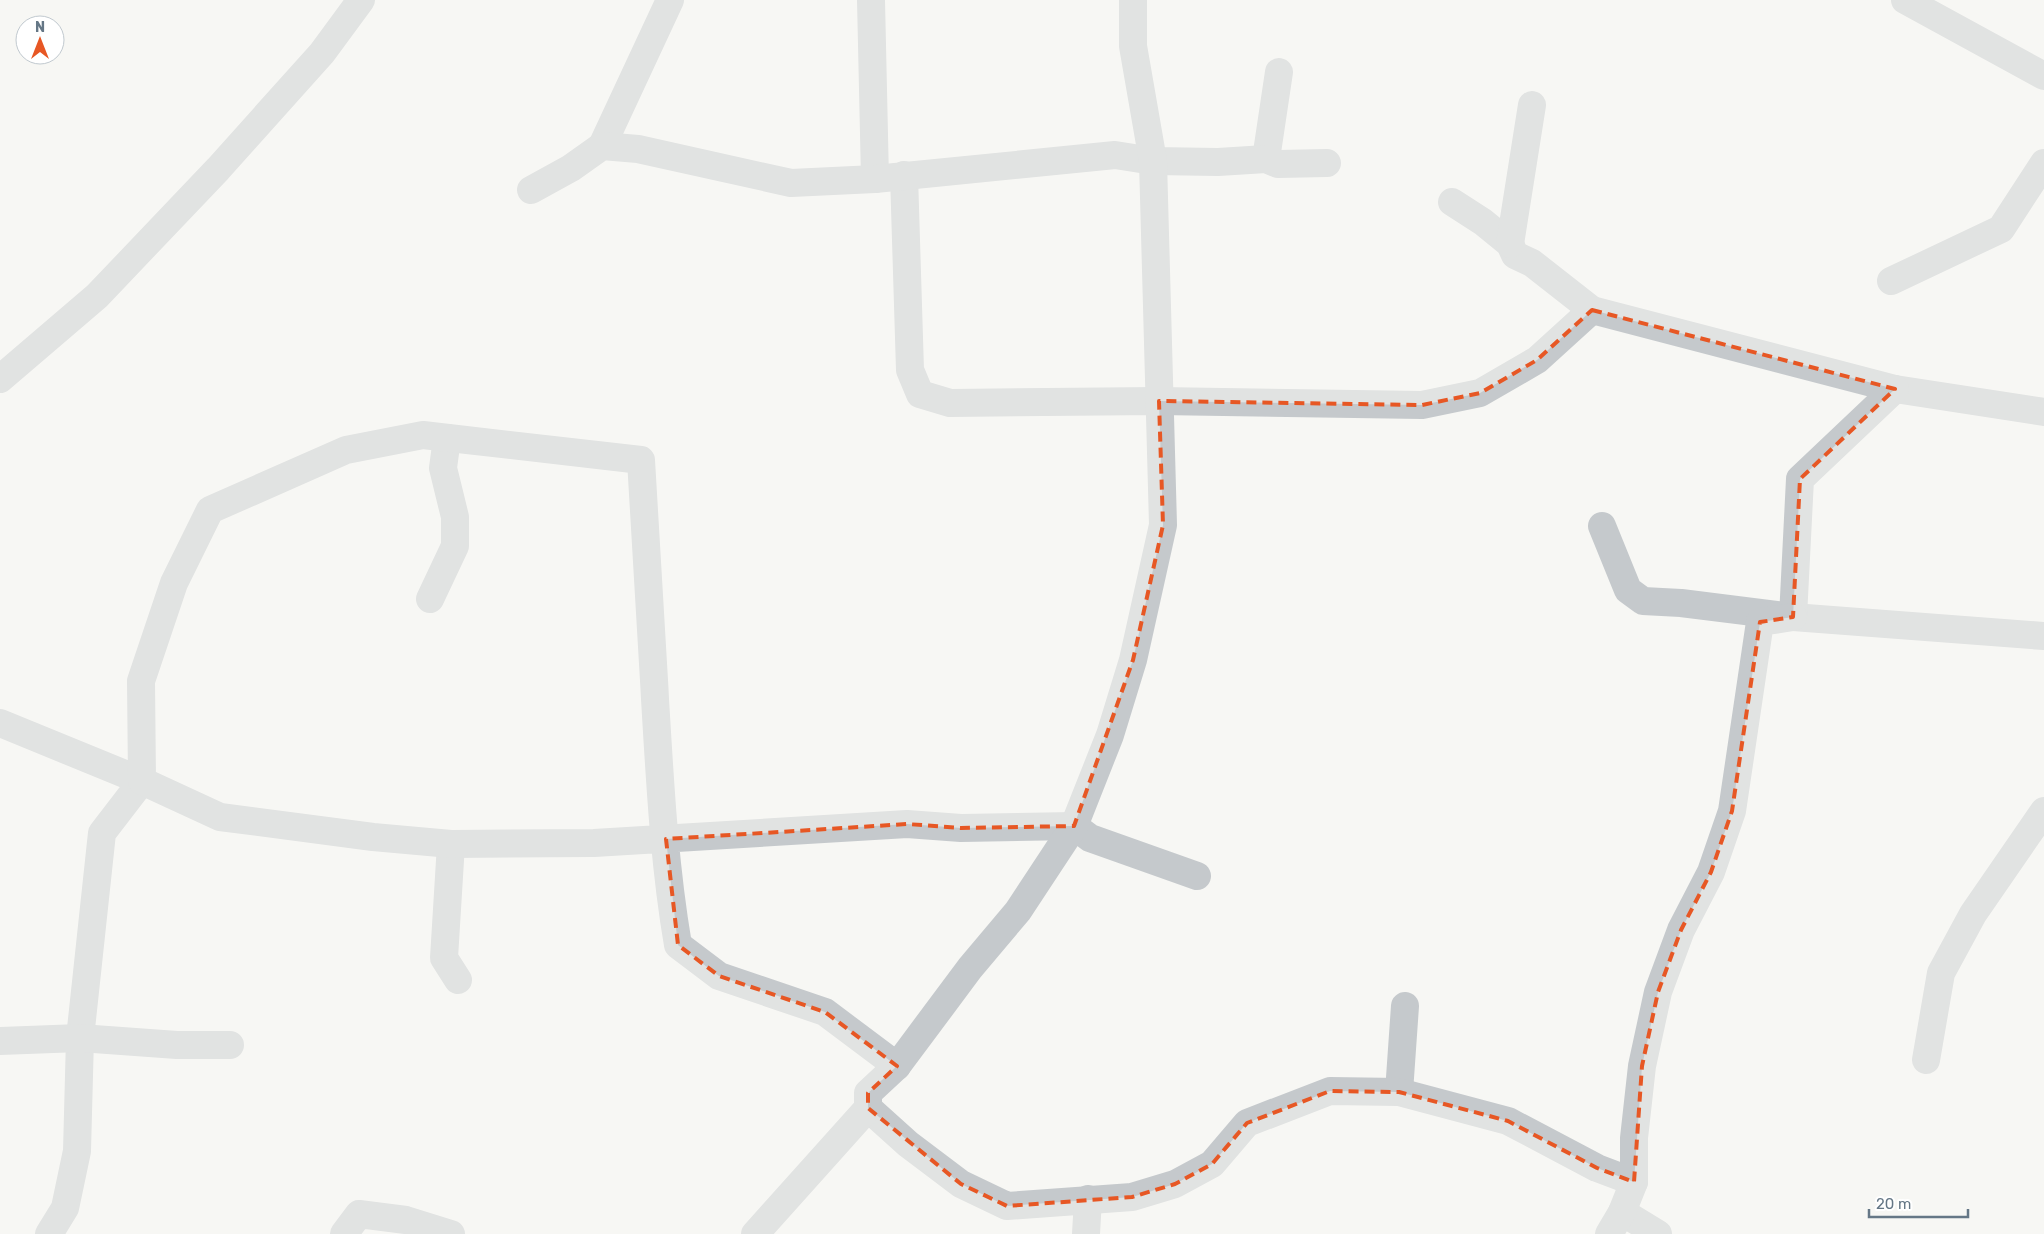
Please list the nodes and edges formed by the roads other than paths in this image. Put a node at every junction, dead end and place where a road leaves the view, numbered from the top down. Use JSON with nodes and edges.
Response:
{"nodes":[{"id":1,"x":361,"y":0,"type":"edge"},
{"id":2,"x":670,"y":0,"type":"edge"},
{"id":3,"x":870,"y":0,"type":"edge"},
{"id":4,"x":1133,"y":0,"type":"edge"},
{"id":5,"x":1905,"y":0,"type":"edge"},
{"id":6,"x":1279,"y":72,"type":"dead end"},
{"id":7,"x":2044,"y":76,"type":"edge"},
{"id":8,"x":1532,"y":105,"type":"dead end"},
{"id":9,"x":602,"y":146,"type":"junction"},
{"id":10,"x":1266,"y":159,"type":"junction"},
{"id":11,"x":1153,"y":161,"type":"junction"},
{"id":12,"x":2044,"y":163,"type":"edge"},
{"id":13,"x":1326,"y":164,"type":"dead end"},
{"id":14,"x":904,"y":175,"type":"junction"},
{"id":15,"x":875,"y":179,"type":"junction"},
{"id":16,"x":531,"y":190,"type":"dead end"},
{"id":17,"x":1452,"y":202,"type":"dead end"},
{"id":18,"x":1510,"y":244,"type":"junction"},
{"id":19,"x":1891,"y":281,"type":"dead end"},
{"id":20,"x":1592,"y":310,"type":"junction"},
{"id":21,"x":0,"y":379,"type":"edge"},
{"id":22,"x":1895,"y":390,"type":"junction"},
{"id":23,"x":1159,"y":401,"type":"junction"},
{"id":24,"x":2044,"y":412,"type":"edge"},
{"id":25,"x":447,"y":438,"type":"junction"},
{"id":26,"x":1602,"y":526,"type":"dead end"},
{"id":27,"x":430,"y":599,"type":"dead end"},
{"id":28,"x":1793,"y":617,"type":"junction"},
{"id":29,"x":2044,"y":636,"type":"edge"},
{"id":30,"x":0,"y":723,"type":"edge"},
{"id":31,"x":142,"y":781,"type":"junction"},
{"id":32,"x":2044,"y":811,"type":"edge"},
{"id":33,"x":1074,"y":826,"type":"junction"},
{"id":34,"x":666,"y":839,"type":"junction"},
{"id":35,"x":451,"y":844,"type":"junction"},
{"id":36,"x":1197,"y":876,"type":"dead end"},
{"id":37,"x":458,"y":980,"type":"dead end"},
{"id":38,"x":1405,"y":1006,"type":"dead end"},
{"id":39,"x":80,"y":1038,"type":"junction"},
{"id":40,"x":0,"y":1041,"type":"edge"},
{"id":41,"x":230,"y":1045,"type":"dead end"},
{"id":42,"x":1926,"y":1060,"type":"dead end"},
{"id":43,"x":897,"y":1066,"type":"junction"},
{"id":44,"x":1399,"y":1092,"type":"junction"},
{"id":45,"x":868,"y":1108,"type":"junction"},
{"id":46,"x":1634,"y":1182,"type":"junction"},
{"id":47,"x":1088,"y":1198,"type":"junction"},
{"id":48,"x":1615,"y":1223,"type":"edge"},
{"id":49,"x":50,"y":1234,"type":"edge"},
{"id":50,"x":344,"y":1234,"type":"edge"},
{"id":51,"x":451,"y":1234,"type":"edge"},
{"id":52,"x":755,"y":1234,"type":"edge"},
{"id":53,"x":1086,"y":1234,"type":"edge"},
{"id":54,"x":1658,"y":1234,"type":"edge"}],
"edges":[{"from":1,"to":21,"type":"street"},
{"from":2,"to":9,"type":"street"},
{"from":3,"to":15,"type":"street"},
{"from":4,"to":11,"type":"street"},
{"from":5,"to":7,"type":"street"},
{"from":6,"to":10,"type":"street"},
{"from":8,"to":18,"type":"street"},
{"from":9,"to":15,"type":"street"},
{"from":9,"to":16,"type":"street"},
{"from":10,"to":11,"type":"street"},
{"from":10,"to":13,"type":"street"},
{"from":11,"to":14,"type":"street"},
{"from":11,"to":23,"type":"street"},
{"from":12,"to":19,"type":"street"},
{"from":14,"to":15,"type":"street"},
{"from":14,"to":23,"type":"street"},
{"from":17,"to":18,"type":"street"},
{"from":18,"to":20,"type":"street"},
{"from":20,"to":22,"type":"street"},
{"from":20,"to":23,"type":"street"},
{"from":22,"to":24,"type":"street"},
{"from":22,"to":28,"type":"street"},
{"from":23,"to":33,"type":"street"},
{"from":25,"to":27,"type":"street"},
{"from":25,"to":31,"type":"street"},
{"from":25,"to":34,"type":"street"},
{"from":26,"to":28,"type":"street"},
{"from":28,"to":29,"type":"street"},
{"from":28,"to":46,"type":"street"},
{"from":30,"to":31,"type":"street"},
{"from":31,"to":35,"type":"street"},
{"from":31,"to":39,"type":"street"},
{"from":32,"to":42,"type":"street"},
{"from":33,"to":34,"type":"street"},
{"from":33,"to":36,"type":"street"},
{"from":33,"to":43,"type":"street"},
{"from":34,"to":35,"type":"street"},
{"from":34,"to":43,"type":"street"},
{"from":35,"to":37,"type":"street"},
{"from":38,"to":44,"type":"street"},
{"from":39,"to":40,"type":"street"},
{"from":39,"to":41,"type":"street"},
{"from":39,"to":49,"type":"street"},
{"from":43,"to":45,"type":"street"},
{"from":44,"to":46,"type":"street"},
{"from":44,"to":47,"type":"street"},
{"from":45,"to":47,"type":"street"},
{"from":45,"to":52,"type":"street"},
{"from":46,"to":48,"type":"street"},
{"from":47,"to":53,"type":"street"},
{"from":48,"to":54,"type":"street"},
{"from":50,"to":51,"type":"street"}]}
